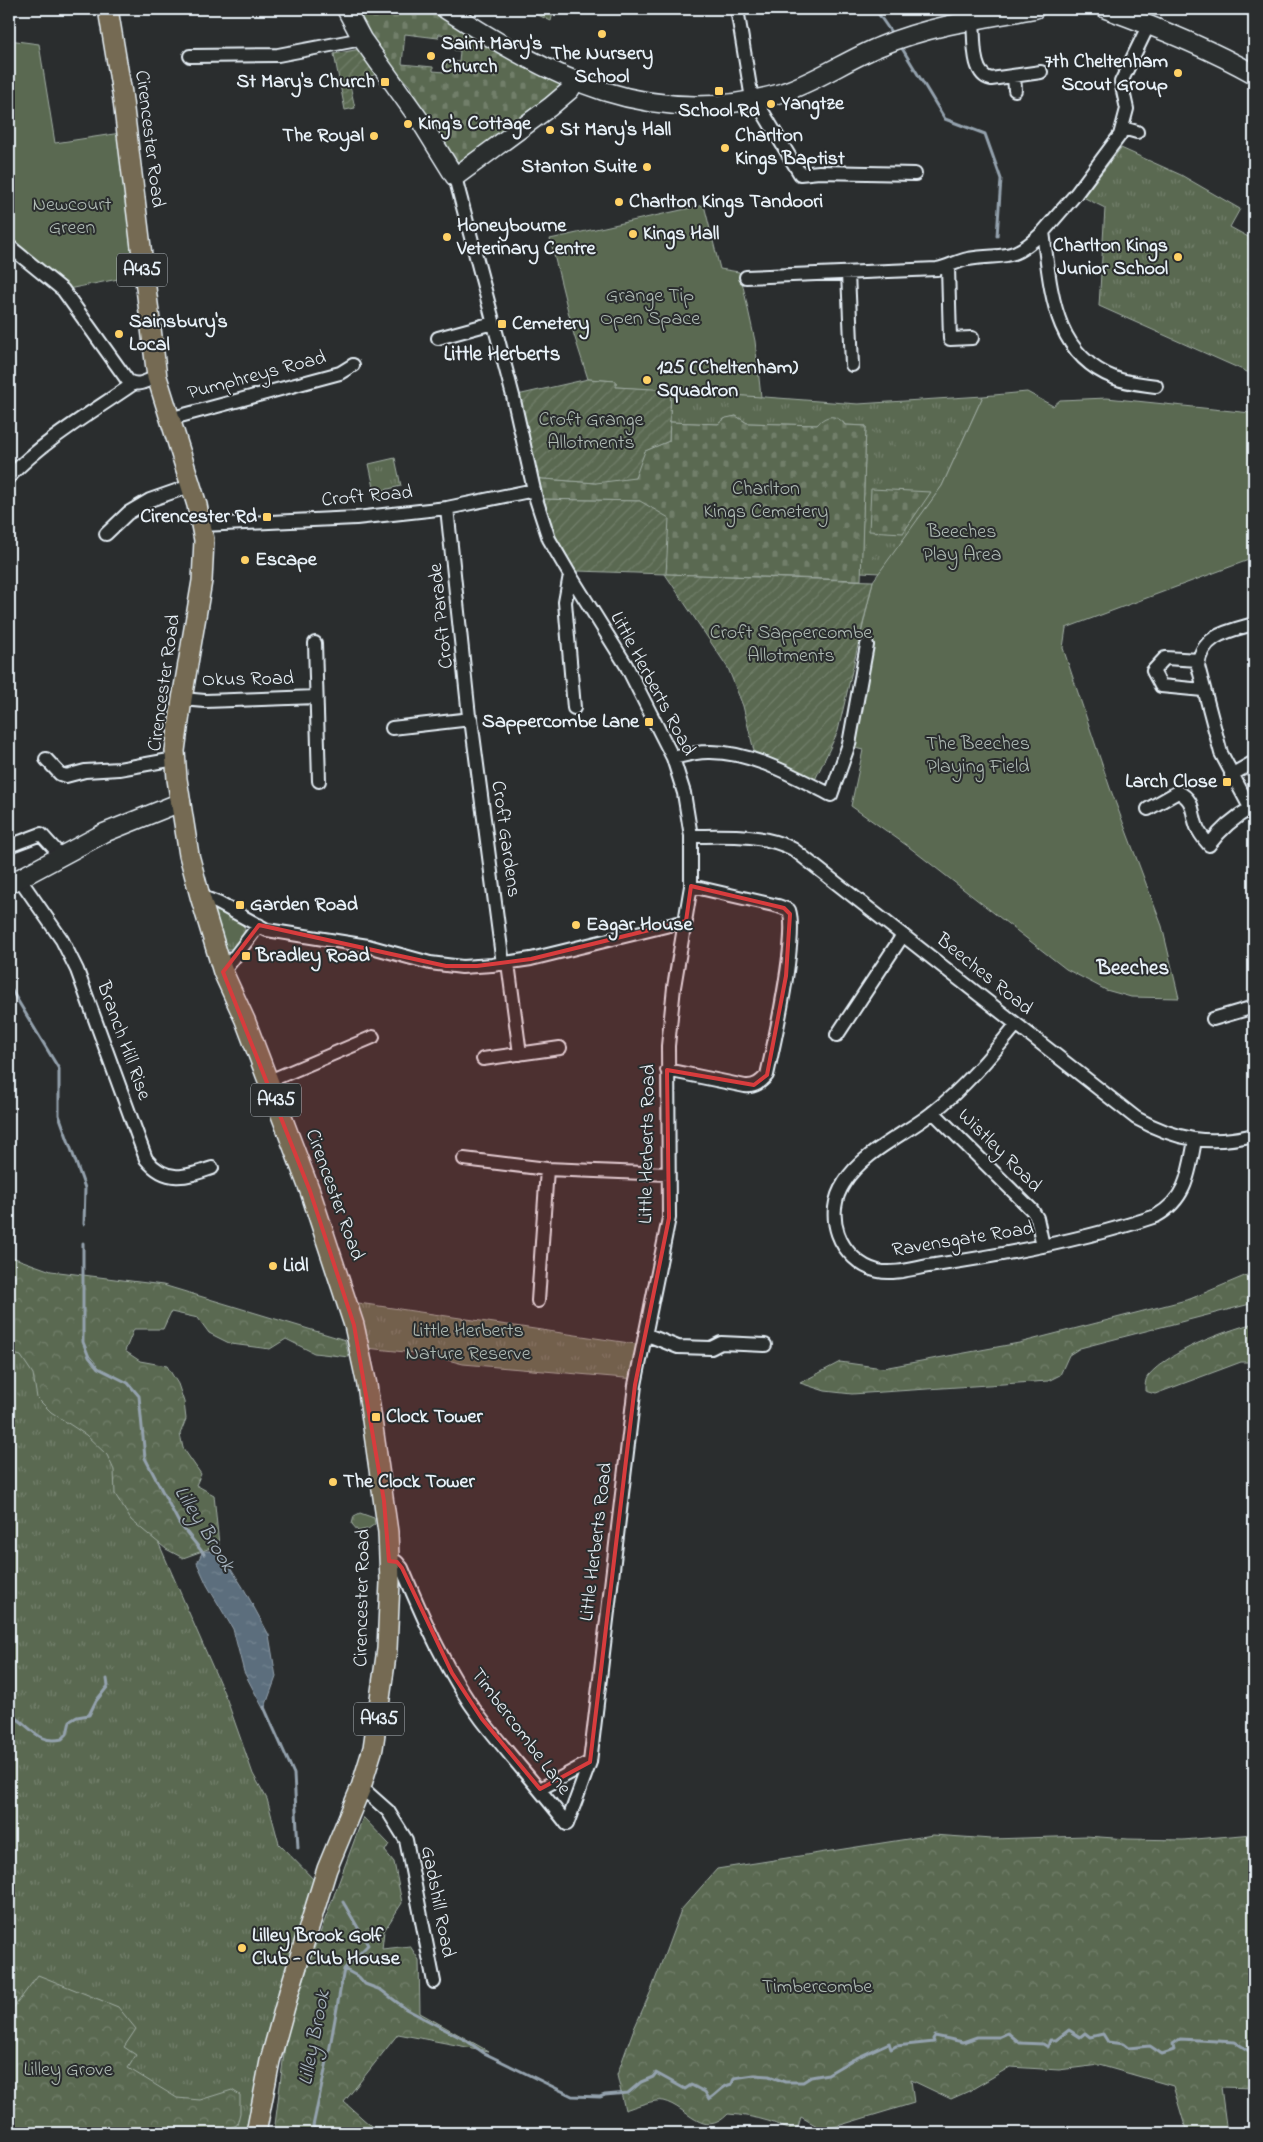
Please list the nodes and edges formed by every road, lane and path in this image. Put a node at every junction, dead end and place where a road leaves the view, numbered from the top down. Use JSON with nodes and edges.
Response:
{"nodes":[{"id":1,"x":108,"y":9,"type":"edge"},
{"id":2,"x":346,"y":9,"type":"edge"},
{"id":3,"x":445,"y":9,"type":"edge"},
{"id":4,"x":737,"y":9,"type":"edge"},
{"id":5,"x":1106,"y":9,"type":"edge"},
{"id":6,"x":1030,"y":10,"type":"edge"},
{"id":7,"x":973,"y":22,"type":"junction"},
{"id":8,"x":1148,"y":24,"type":"junction"},
{"id":9,"x":362,"y":39,"type":"junction"},
{"id":10,"x":190,"y":56,"type":"dead end"},
{"id":11,"x":1041,"y":72,"type":"dead end"},
{"id":12,"x":1254,"y":74,"type":"edge"},
{"id":13,"x":1014,"y":76,"type":"junction"},
{"id":14,"x":575,"y":82,"type":"junction"},
{"id":15,"x":1015,"y":90,"type":"dead end"},
{"id":16,"x":754,"y":99,"type":"junction"},
{"id":17,"x":1124,"y":128,"type":"junction"},
{"id":18,"x":1137,"y":132,"type":"dead end"},
{"id":19,"x":915,"y":174,"type":"dead end"},
{"id":20,"x":456,"y":177,"type":"junction"},
{"id":21,"x":1043,"y":232,"type":"junction"},
{"id":22,"x":10,"y":250,"type":"edge"},
{"id":23,"x":948,"y":267,"type":"junction"},
{"id":24,"x":848,"y":274,"type":"junction"},
{"id":25,"x":746,"y":277,"type":"dead end"},
{"id":26,"x":493,"y":323,"type":"junction"},
{"id":27,"x":438,"y":338,"type":"dead end"},
{"id":28,"x":972,"y":338,"type":"dead end"},
{"id":29,"x":353,"y":365,"type":"dead end"},
{"id":30,"x":852,"y":365,"type":"dead end"},
{"id":31,"x":156,"y":377,"type":"junction"},
{"id":32,"x":133,"y":384,"type":"junction"},
{"id":33,"x":1156,"y":386,"type":"dead end"},
{"id":34,"x":169,"y":419,"type":"junction"},
{"id":35,"x":9,"y":477,"type":"edge"},
{"id":36,"x":190,"y":486,"type":"junction"},
{"id":37,"x":534,"y":490,"type":"junction"},
{"id":38,"x":447,"y":508,"type":"junction"},
{"id":39,"x":202,"y":525,"type":"junction"},
{"id":40,"x":106,"y":534,"type":"dead end"},
{"id":41,"x":570,"y":576,"type":"junction"},
{"id":42,"x":1254,"y":624,"type":"edge"},
{"id":43,"x":315,"y":643,"type":"dead end"},
{"id":44,"x":867,"y":645,"type":"dead end"},
{"id":45,"x":1199,"y":660,"type":"junction"},
{"id":46,"x":1203,"y":690,"type":"junction"},
{"id":47,"x":316,"y":697,"type":"junction"},
{"id":48,"x":182,"y":699,"type":"junction"},
{"id":49,"x":574,"y":708,"type":"dead end"},
{"id":50,"x":471,"y":719,"type":"junction"},
{"id":51,"x":392,"y":728,"type":"dead end"},
{"id":52,"x":673,"y":758,"type":"junction"},
{"id":53,"x":46,"y":759,"type":"dead end"},
{"id":54,"x":175,"y":759,"type":"junction"},
{"id":55,"x":1254,"y":762,"type":"edge"},
{"id":56,"x":1231,"y":775,"type":"junction"},
{"id":57,"x":320,"y":781,"type":"dead end"},
{"id":58,"x":180,"y":802,"type":"junction"},
{"id":59,"x":1148,"y":809,"type":"dead end"},
{"id":60,"x":1252,"y":812,"type":"edge"},
{"id":61,"x":691,"y":836,"type":"junction"},
{"id":62,"x":9,"y":846,"type":"edge"},
{"id":63,"x":60,"y":854,"type":"junction"},
{"id":64,"x":14,"y":881,"type":"edge"},
{"id":65,"x":692,"y":886,"type":"junction"},
{"id":66,"x":200,"y":896,"type":"junction"},
{"id":67,"x":686,"y":921,"type":"junction"},
{"id":68,"x":259,"y":926,"type":"junction"},
{"id":69,"x":903,"y":935,"type":"junction"},
{"id":70,"x":505,"y":963,"type":"junction"},
{"id":71,"x":223,"y":972,"type":"junction"},
{"id":72,"x":1254,"y":1007,"type":"edge"},
{"id":73,"x":1213,"y":1019,"type":"dead end"},
{"id":74,"x":1016,"y":1026,"type":"junction"},
{"id":75,"x":837,"y":1035,"type":"dead end"},
{"id":76,"x":373,"y":1037,"type":"dead end"},
{"id":77,"x":560,"y":1048,"type":"dead end"},
{"id":78,"x":520,"y":1054,"type":"junction"},
{"id":79,"x":483,"y":1059,"type":"dead end"},
{"id":80,"x":667,"y":1070,"type":"junction"},
{"id":81,"x":269,"y":1081,"type":"junction"},
{"id":82,"x":933,"y":1112,"type":"junction"},
{"id":83,"x":1254,"y":1136,"type":"edge"},
{"id":84,"x":1195,"y":1140,"type":"junction"},
{"id":85,"x":464,"y":1159,"type":"dead end"},
{"id":86,"x":212,"y":1168,"type":"dead end"},
{"id":87,"x":547,"y":1170,"type":"junction"},
{"id":88,"x":668,"y":1174,"type":"junction"},
{"id":89,"x":1043,"y":1246,"type":"junction"},
{"id":90,"x":538,"y":1301,"type":"dead end"},
{"id":91,"x":644,"y":1334,"type":"junction"},
{"id":92,"x":765,"y":1344,"type":"dead end"},
{"id":93,"x":389,"y":1561,"type":"junction"},
{"id":94,"x":590,"y":1762,"type":"junction"},
{"id":95,"x":361,"y":1787,"type":"junction"},
{"id":96,"x":540,"y":1789,"type":"junction"},
{"id":97,"x":567,"y":1824,"type":"joint"},
{"id":98,"x":434,"y":1982,"type":"dead end"},
{"id":99,"x":256,"y":2133,"type":"edge"}],
"edges":[{"from":1,"to":31,"type":"main road","name":"Cirencester Road","number":"A435"},
{"from":2,"to":9,"type":"street"},
{"from":3,"to":14,"type":"street"},
{"from":4,"to":16,"type":"street"},
{"from":5,"to":8,"type":"street"},
{"from":6,"to":7,"type":"street"},
{"from":7,"to":13,"type":"street"},
{"from":7,"to":16,"type":"street"},
{"from":8,"to":12,"type":"street"},
{"from":8,"to":17,"type":"street"},
{"from":9,"to":10,"type":"street"},
{"from":9,"to":20,"type":"street"},
{"from":11,"to":13,"type":"street"},
{"from":13,"to":15,"type":"street"},
{"from":14,"to":16,"type":"street"},
{"from":14,"to":20,"type":"street"},
{"from":16,"to":19,"type":"street"},
{"from":17,"to":18,"type":"street"},
{"from":17,"to":21,"type":"street"},
{"from":20,"to":26,"type":"street","name":"Little Herberts Road"},
{"from":21,"to":23,"type":"street"},
{"from":21,"to":33,"type":"street"},
{"from":22,"to":32,"type":"street"},
{"from":23,"to":24,"type":"street"},
{"from":23,"to":28,"type":"street"},
{"from":24,"to":25,"type":"street"},
{"from":24,"to":30,"type":"street"},
{"from":26,"to":27,"type":"street"},
{"from":26,"to":37,"type":"street","name":"Little Herberts Road"},
{"from":29,"to":34,"type":"street","name":"Pumphreys Road"},
{"from":31,"to":32,"type":"street"},
{"from":31,"to":34,"type":"main road","name":"Cirencester Road","number":"A435"},
{"from":32,"to":35,"type":"street"},
{"from":34,"to":36,"type":"main road","name":"Cirencester Road","number":"A435"},
{"from":36,"to":39,"type":"main road","name":"Cirencester Road","number":"A435"},
{"from":36,"to":40,"type":"street"},
{"from":37,"to":38,"type":"street","name":"Croft Road"},
{"from":37,"to":41,"type":"street","name":"Little Herberts Road"},
{"from":38,"to":39,"type":"street","name":"Croft Road"},
{"from":38,"to":50,"type":"street","name":"Croft Gardens"},
{"from":39,"to":48,"type":"main road","name":"Cirencester Road","number":"A435"},
{"from":41,"to":49,"type":"street"},
{"from":41,"to":52,"type":"street","name":"Little Herberts Road"},
{"from":42,"to":45,"type":"street"},
{"from":43,"to":47,"type":"street","name":"Okus Road"},
{"from":44,"to":52,"type":"street"},
{"from":45,"to":46,"type":"street"},
{"from":45,"to":46,"type":"street"},
{"from":46,"to":56,"type":"street"},
{"from":47,"to":48,"type":"street","name":"Okus Road"},
{"from":47,"to":57,"type":"street","name":"Okus Road"},
{"from":48,"to":54,"type":"main road","name":"Cirencester Road","number":"A435"},
{"from":50,"to":51,"type":"street"},
{"from":50,"to":70,"type":"street","name":"Croft Gardens"},
{"from":52,"to":61,"type":"street","name":"Little Herberts Road"},
{"from":53,"to":54,"type":"street"},
{"from":54,"to":58,"type":"main road","name":"Cirencester Road","number":"A435"},
{"from":55,"to":56,"type":"street"},
{"from":56,"to":60,"type":"street"},
{"from":58,"to":63,"type":"street"},
{"from":58,"to":66,"type":"main road","name":"Cirencester Road","number":"A435"},
{"from":59,"to":60,"type":"street"},
{"from":61,"to":65,"type":"street","name":"Little Herberts Road"},
{"from":61,"to":69,"type":"street","name":"Beeches Road"},
{"from":62,"to":63,"type":"street"},
{"from":63,"to":64,"type":"street"},
{"from":64,"to":86,"type":"street","name":"Branch Hill Rise"},
{"from":65,"to":67,"type":"street","name":"Little Herberts Road"},
{"from":65,"to":80,"type":"street"},
{"from":66,"to":68,"type":"street"},
{"from":66,"to":71,"type":"main road","name":"Cirencester Road","number":"A435"},
{"from":67,"to":70,"type":"street"},
{"from":67,"to":80,"type":"street","name":"Little Herberts Road"},
{"from":68,"to":70,"type":"street"},
{"from":68,"to":71,"type":"street"},
{"from":69,"to":74,"type":"street","name":"Beeches Road"},
{"from":69,"to":75,"type":"street"},
{"from":70,"to":78,"type":"street"},
{"from":71,"to":81,"type":"main road","name":"Cirencester Road","number":"A435"},
{"from":72,"to":73,"type":"street"},
{"from":74,"to":82,"type":"street","name":"Ravensgate Road"},
{"from":74,"to":84,"type":"street","name":"Beeches Road"},
{"from":76,"to":81,"type":"street"},
{"from":77,"to":78,"type":"street"},
{"from":78,"to":79,"type":"street"},
{"from":80,"to":88,"type":"street","name":"Little Herberts Road"},
{"from":81,"to":93,"type":"main road","name":"Cirencester Road","number":"A435"},
{"from":82,"to":89,"type":"street","name":"Wistley Road"},
{"from":82,"to":89,"type":"street","name":"Ravensgate Road"},
{"from":83,"to":84,"type":"street","name":"Beeches Road"},
{"from":84,"to":89,"type":"street","name":"Ravensgate Road"},
{"from":85,"to":87,"type":"street"},
{"from":87,"to":88,"type":"street"},
{"from":87,"to":90,"type":"street"},
{"from":88,"to":91,"type":"street","name":"Little Herberts Road"},
{"from":91,"to":92,"type":"street"},
{"from":91,"to":94,"type":"street","name":"Little Herberts Road"},
{"from":93,"to":95,"type":"main road","name":"Cirencester Road","number":"A435"},
{"from":93,"to":96,"type":"street","name":"Timbercombe Lane"},
{"from":94,"to":96,"type":"street"},
{"from":94,"to":97,"type":"street","name":"Little Herberts Road"},
{"from":95,"to":98,"type":"street","name":"Gadshill Road"},
{"from":95,"to":99,"type":"main road","name":"Cirencester Road","number":"A435"},
{"from":96,"to":97,"type":"street","name":"Timbercombe Lane"}]}
